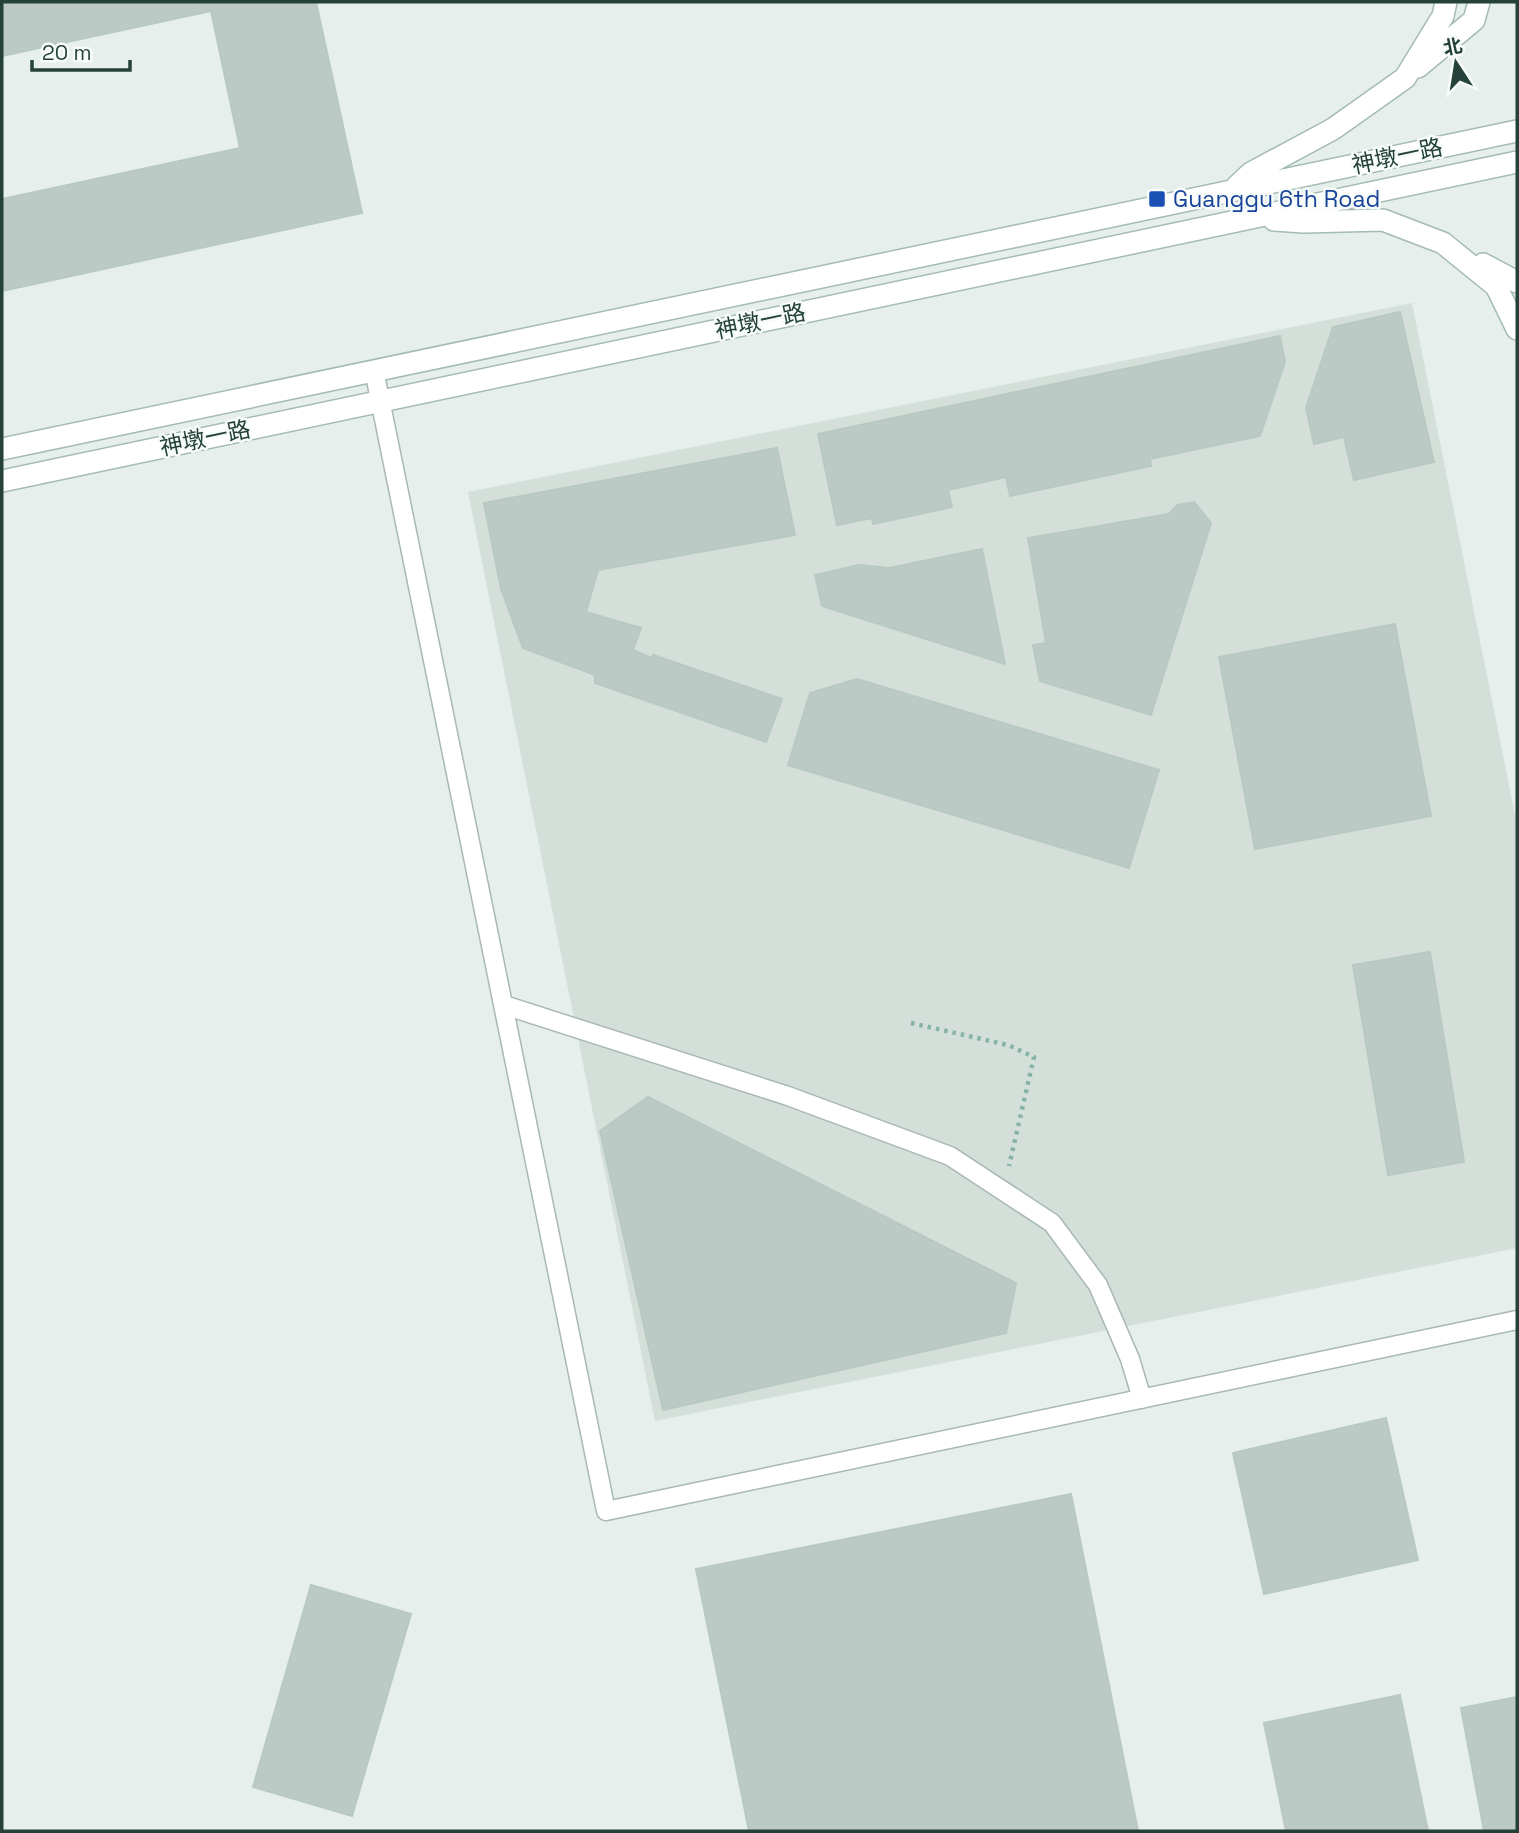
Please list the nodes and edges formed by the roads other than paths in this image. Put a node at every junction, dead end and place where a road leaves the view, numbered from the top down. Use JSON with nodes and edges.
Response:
{"nodes":[{"id":1,"x":1446,"y":2,"type":"edge"},
{"id":2,"x":1479,"y":2,"type":"edge"},
{"id":3,"x":1405,"y":78,"type":"junction"},
{"id":4,"x":1517,"y":131,"type":"edge"},
{"id":5,"x":1517,"y":162,"type":"edge"},
{"id":6,"x":1233,"y":190,"type":"junction"},
{"id":7,"x":1244,"y":219,"type":"junction"},
{"id":8,"x":1443,"y":243,"type":"junction"},
{"id":9,"x":1517,"y":282,"type":"edge"},
{"id":10,"x":1517,"y":329,"type":"edge"},
{"id":11,"x":374,"y":370,"type":"junction"},
{"id":12,"x":379,"y":401,"type":"junction"},
{"id":13,"x":2,"y":449,"type":"edge"},
{"id":14,"x":2,"y":481,"type":"edge"},
{"id":15,"x":504,"y":1005,"type":"junction"},
{"id":16,"x":1517,"y":1321,"type":"edge"},
{"id":17,"x":1143,"y":1399,"type":"junction"}],
"edges":[{"from":1,"to":3,"type":"main road"},
{"from":2,"to":3,"type":"main road"},
{"from":3,"to":6,"type":"main road"},
{"from":4,"to":6,"type":"main road","name":"神墩一路"},
{"from":5,"to":7,"type":"main road","name":"神墩一路"},
{"from":6,"to":11,"type":"main road","name":"神墩一路"},
{"from":7,"to":8,"type":"main road"},
{"from":7,"to":12,"type":"main road","name":"神墩一路"},
{"from":8,"to":9,"type":"main road"},
{"from":8,"to":10,"type":"main road"},
{"from":11,"to":12,"type":"lane"},
{"from":11,"to":13,"type":"main road","name":"神墩一路"},
{"from":12,"to":14,"type":"main road","name":"神墩一路"},
{"from":12,"to":15,"type":"lane"},
{"from":15,"to":17,"type":"lane"},
{"from":15,"to":17,"type":"lane"},
{"from":16,"to":17,"type":"lane"}]}
